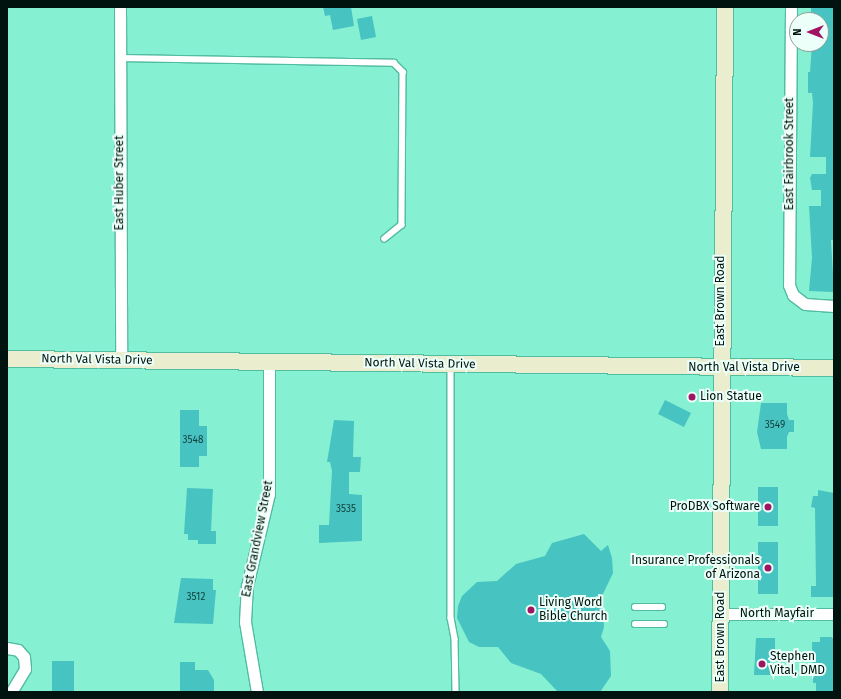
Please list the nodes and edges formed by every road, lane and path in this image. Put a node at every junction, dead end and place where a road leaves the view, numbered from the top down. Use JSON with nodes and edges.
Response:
{"nodes":[{"id":1,"x":120,"y":7,"type":"edge"},
{"id":2,"x":725,"y":7,"type":"edge"},
{"id":3,"x":791,"y":7,"type":"edge"},
{"id":4,"x":120,"y":58,"type":"junction"},
{"id":5,"x":386,"y":239,"type":"dead end"},
{"id":6,"x":834,"y":306,"type":"edge"},
{"id":7,"x":7,"y":358,"type":"edge"},
{"id":8,"x":121,"y":360,"type":"junction"},
{"id":9,"x":269,"y":361,"type":"junction"},
{"id":10,"x":451,"y":364,"type":"junction"},
{"id":11,"x":721,"y":368,"type":"junction"},
{"id":12,"x":834,"y":368,"type":"edge"},
{"id":13,"x":635,"y":607,"type":"dead end"},
{"id":14,"x":662,"y":607,"type":"dead end"},
{"id":15,"x":721,"y":614,"type":"junction"},
{"id":16,"x":834,"y":614,"type":"edge"},
{"id":17,"x":635,"y":624,"type":"dead end"},
{"id":18,"x":664,"y":624,"type":"dead end"},
{"id":19,"x":7,"y":648,"type":"edge"},
{"id":20,"x":11,"y":692,"type":"edge"},
{"id":21,"x":257,"y":692,"type":"edge"},
{"id":22,"x":456,"y":692,"type":"edge"},
{"id":23,"x":720,"y":692,"type":"edge"}],
"edges":[{"from":1,"to":4,"type":"street","name":"East Huber Street"},
{"from":2,"to":11,"type":"main road","name":"East Brown Road"},
{"from":3,"to":6,"type":"street","name":"East Fairbrook Street"},
{"from":4,"to":5,"type":"lane"},
{"from":4,"to":8,"type":"street","name":"East Huber Street"},
{"from":7,"to":8,"type":"main road","name":"North Val Vista Drive"},
{"from":8,"to":9,"type":"main road","name":"North Val Vista Drive"},
{"from":9,"to":10,"type":"main road","name":"North Val Vista Drive"},
{"from":9,"to":21,"type":"street","name":"East Grandview Street"},
{"from":10,"to":11,"type":"main road","name":"North Val Vista Drive"},
{"from":10,"to":22,"type":"lane"},
{"from":11,"to":12,"type":"main road","name":"North Val Vista Drive"},
{"from":11,"to":15,"type":"main road","name":"East Brown Road"},
{"from":13,"to":14,"type":"lane"},
{"from":15,"to":16,"type":"street","name":"North Mayfair"},
{"from":15,"to":23,"type":"main road","name":"East Brown Road"},
{"from":17,"to":18,"type":"lane"},
{"from":19,"to":20,"type":"street"}]}
